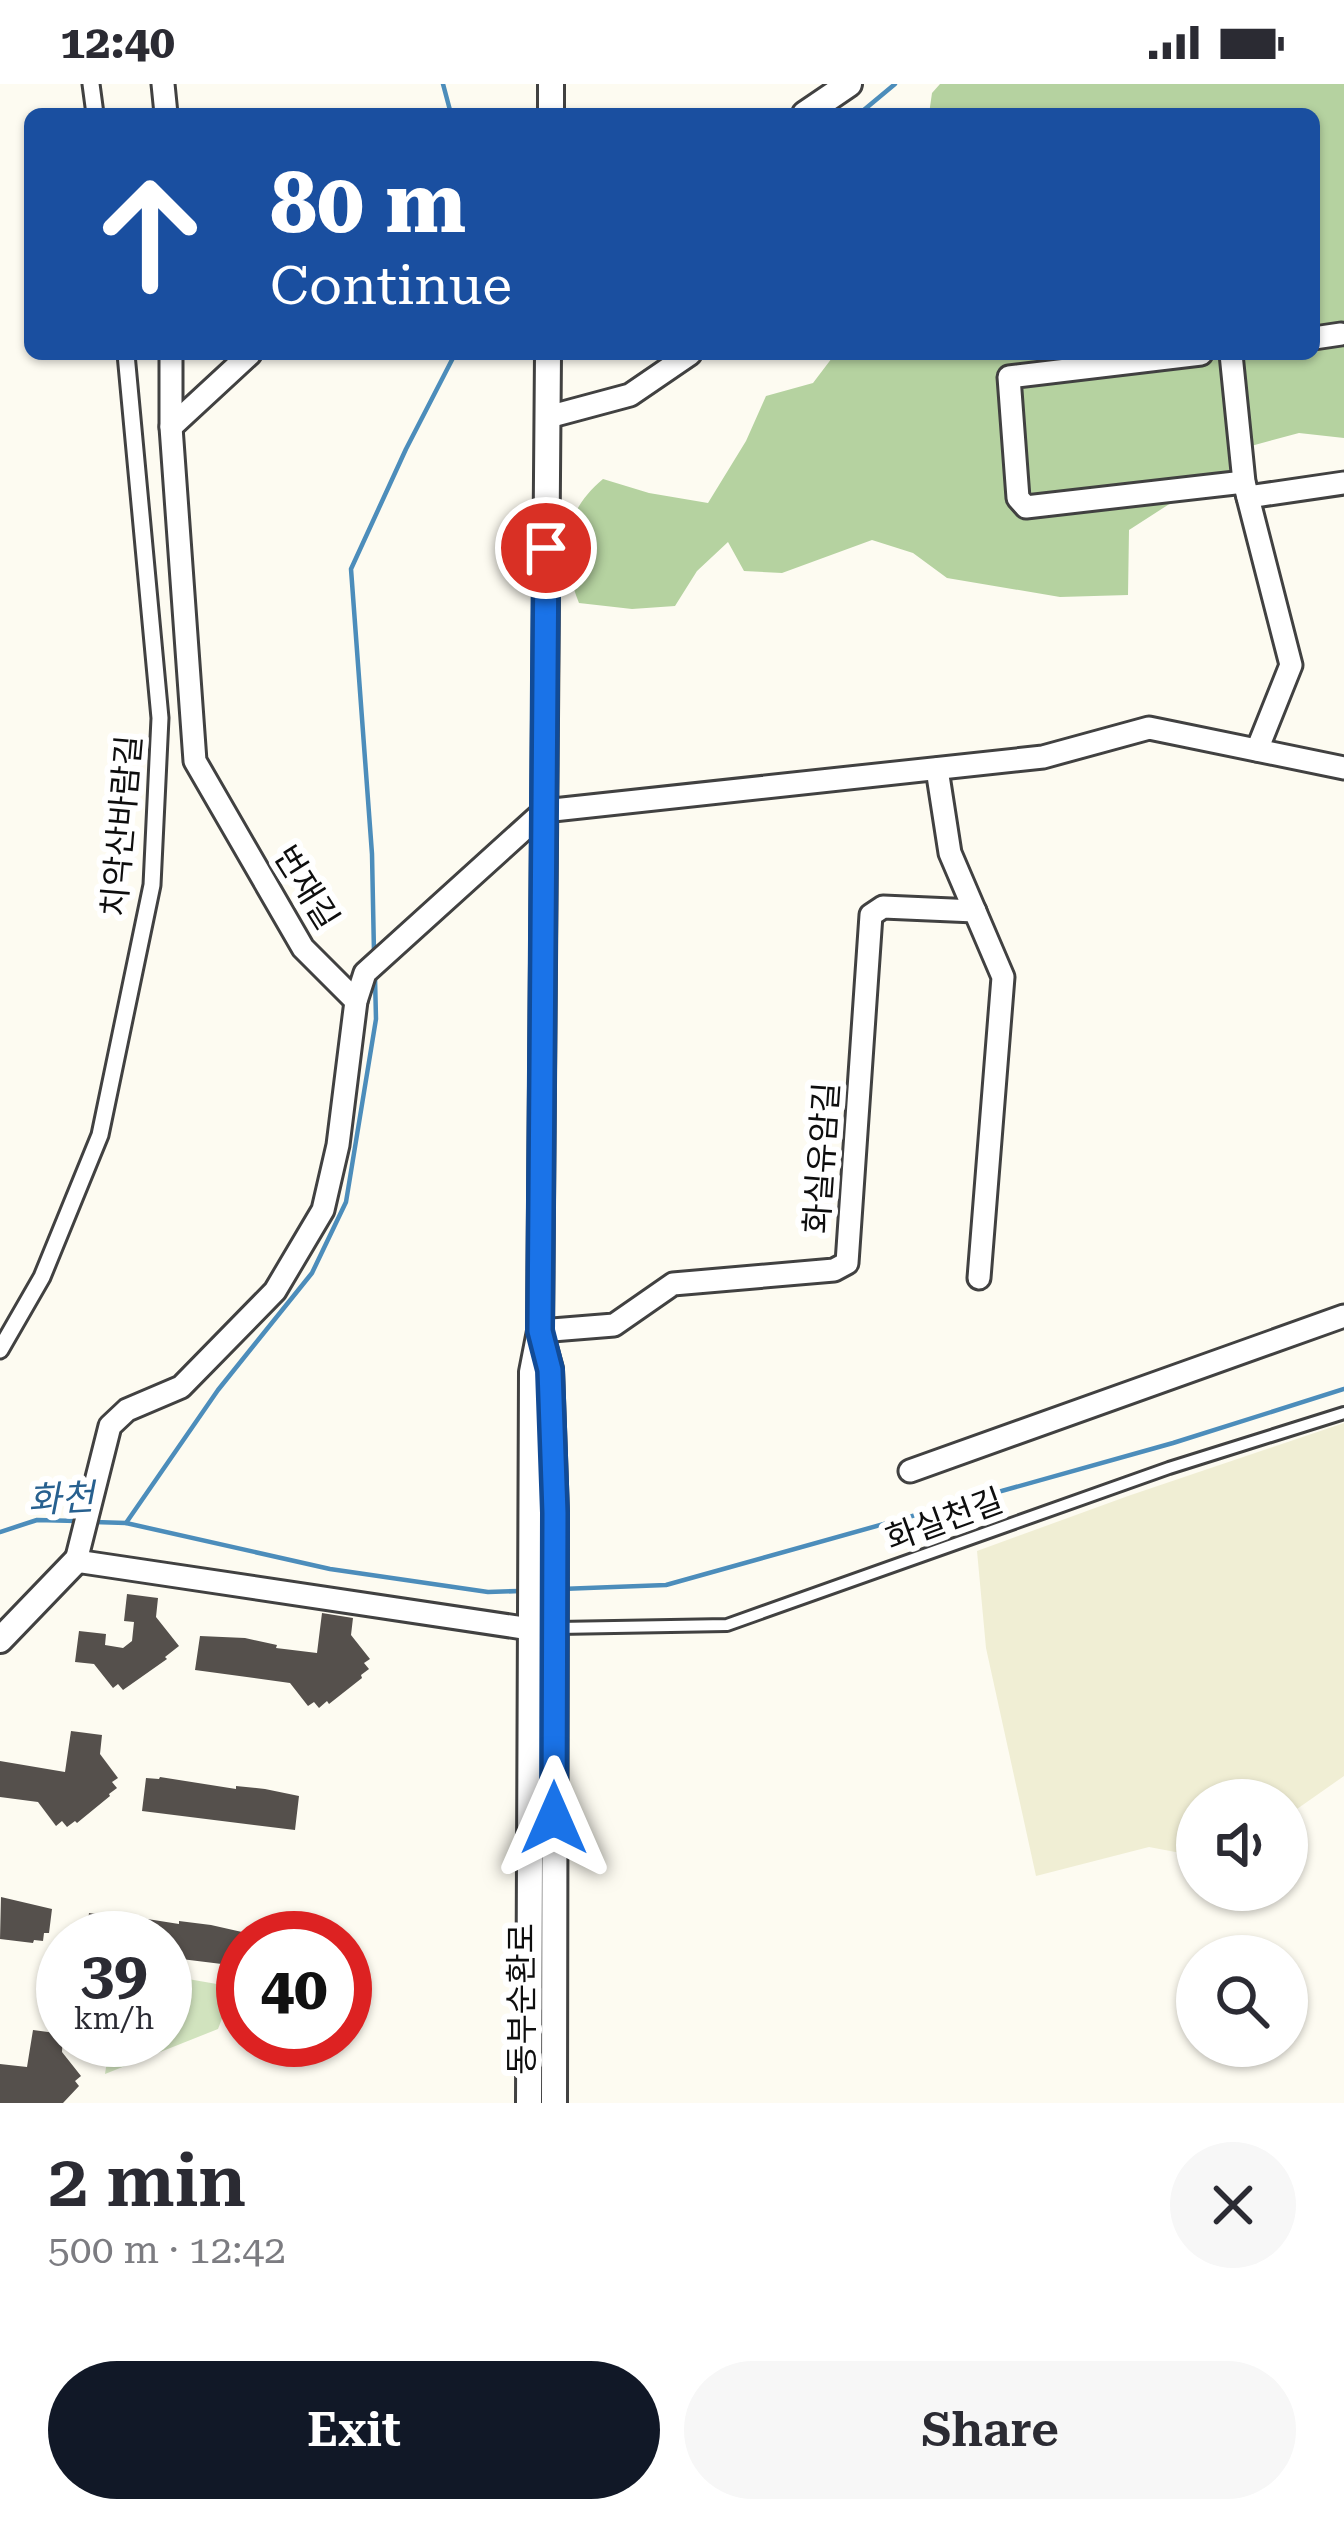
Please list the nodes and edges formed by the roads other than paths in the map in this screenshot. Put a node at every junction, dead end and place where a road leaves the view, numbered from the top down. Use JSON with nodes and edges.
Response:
{"nodes":[{"id":1,"x":850,"y":84,"type":"edge"},
{"id":2,"x":814,"y":108,"type":"edge"},
{"id":3,"x":1341,"y":334,"type":"dead end"},
{"id":4,"x":1320,"y":337,"type":"edge"},
{"id":5,"x":127,"y":360,"type":"edge"},
{"id":6,"x":171,"y":360,"type":"edge"},
{"id":7,"x":244,"y":360,"type":"edge"},
{"id":8,"x":548,"y":360,"type":"edge"},
{"id":9,"x":681,"y":360,"type":"edge"},
{"id":10,"x":1151,"y":360,"type":"edge"},
{"id":11,"x":1233,"y":360,"type":"edge"},
{"id":12,"x":548,"y":417,"type":"junction"},
{"id":13,"x":171,"y":428,"type":"junction"},
{"id":14,"x":1344,"y":483,"type":"edge"},
{"id":15,"x":1246,"y":490,"type":"junction"},
{"id":16,"x":1257,"y":750,"type":"junction"},
{"id":17,"x":1344,"y":768,"type":"edge"},
{"id":18,"x":938,"y":769,"type":"junction"},
{"id":19,"x":544,"y":811,"type":"junction"},
{"id":20,"x":975,"y":911,"type":"junction"},
{"id":21,"x":356,"y":1001,"type":"junction"},
{"id":22,"x":979,"y":1278,"type":"dead end"},
{"id":23,"x":1344,"y":1316,"type":"edge"},
{"id":24,"x":540,"y":1331,"type":"junction"},
{"id":25,"x":0,"y":1350,"type":"edge"},
{"id":26,"x":1344,"y":1413,"type":"edge"},
{"id":27,"x":910,"y":1471,"type":"dead end"},
{"id":28,"x":78,"y":1555,"type":"junction"},
{"id":29,"x":542,"y":1618,"type":"junction"},
{"id":30,"x":0,"y":1640,"type":"edge"},
{"id":31,"x":529,"y":2103,"type":"edge"},
{"id":32,"x":554,"y":2103,"type":"edge"}],
"edges":[{"from":1,"to":2,"type":"street"},
{"from":3,"to":4,"type":"street"},
{"from":5,"to":25,"type":"street","name":"치악산바람길"},
{"from":6,"to":13,"type":"street","name":"번재길"},
{"from":7,"to":13,"type":"street"},
{"from":8,"to":12,"type":"street"},
{"from":9,"to":12,"type":"street"},
{"from":10,"to":15,"type":"street"},
{"from":11,"to":15,"type":"street"},
{"from":12,"to":19,"type":"street"},
{"from":13,"to":21,"type":"street","name":"번재길"},
{"from":14,"to":15,"type":"street"},
{"from":15,"to":16,"type":"street"},
{"from":16,"to":17,"type":"street"},
{"from":16,"to":18,"type":"street"},
{"from":18,"to":19,"type":"street"},
{"from":18,"to":20,"type":"street"},
{"from":19,"to":21,"type":"street"},
{"from":19,"to":24,"type":"street"},
{"from":20,"to":22,"type":"street"},
{"from":20,"to":24,"type":"street","name":"화실유암길"},
{"from":21,"to":28,"type":"street"},
{"from":23,"to":27,"type":"street"},
{"from":24,"to":29,"type":"street"},
{"from":26,"to":29,"type":"lane","name":"화실천길"},
{"from":28,"to":29,"type":"street"},
{"from":28,"to":30,"type":"street"},
{"from":29,"to":31,"type":"street","name":"동부순환로"},
{"from":29,"to":32,"type":"street","name":"동부순환로"}]}
